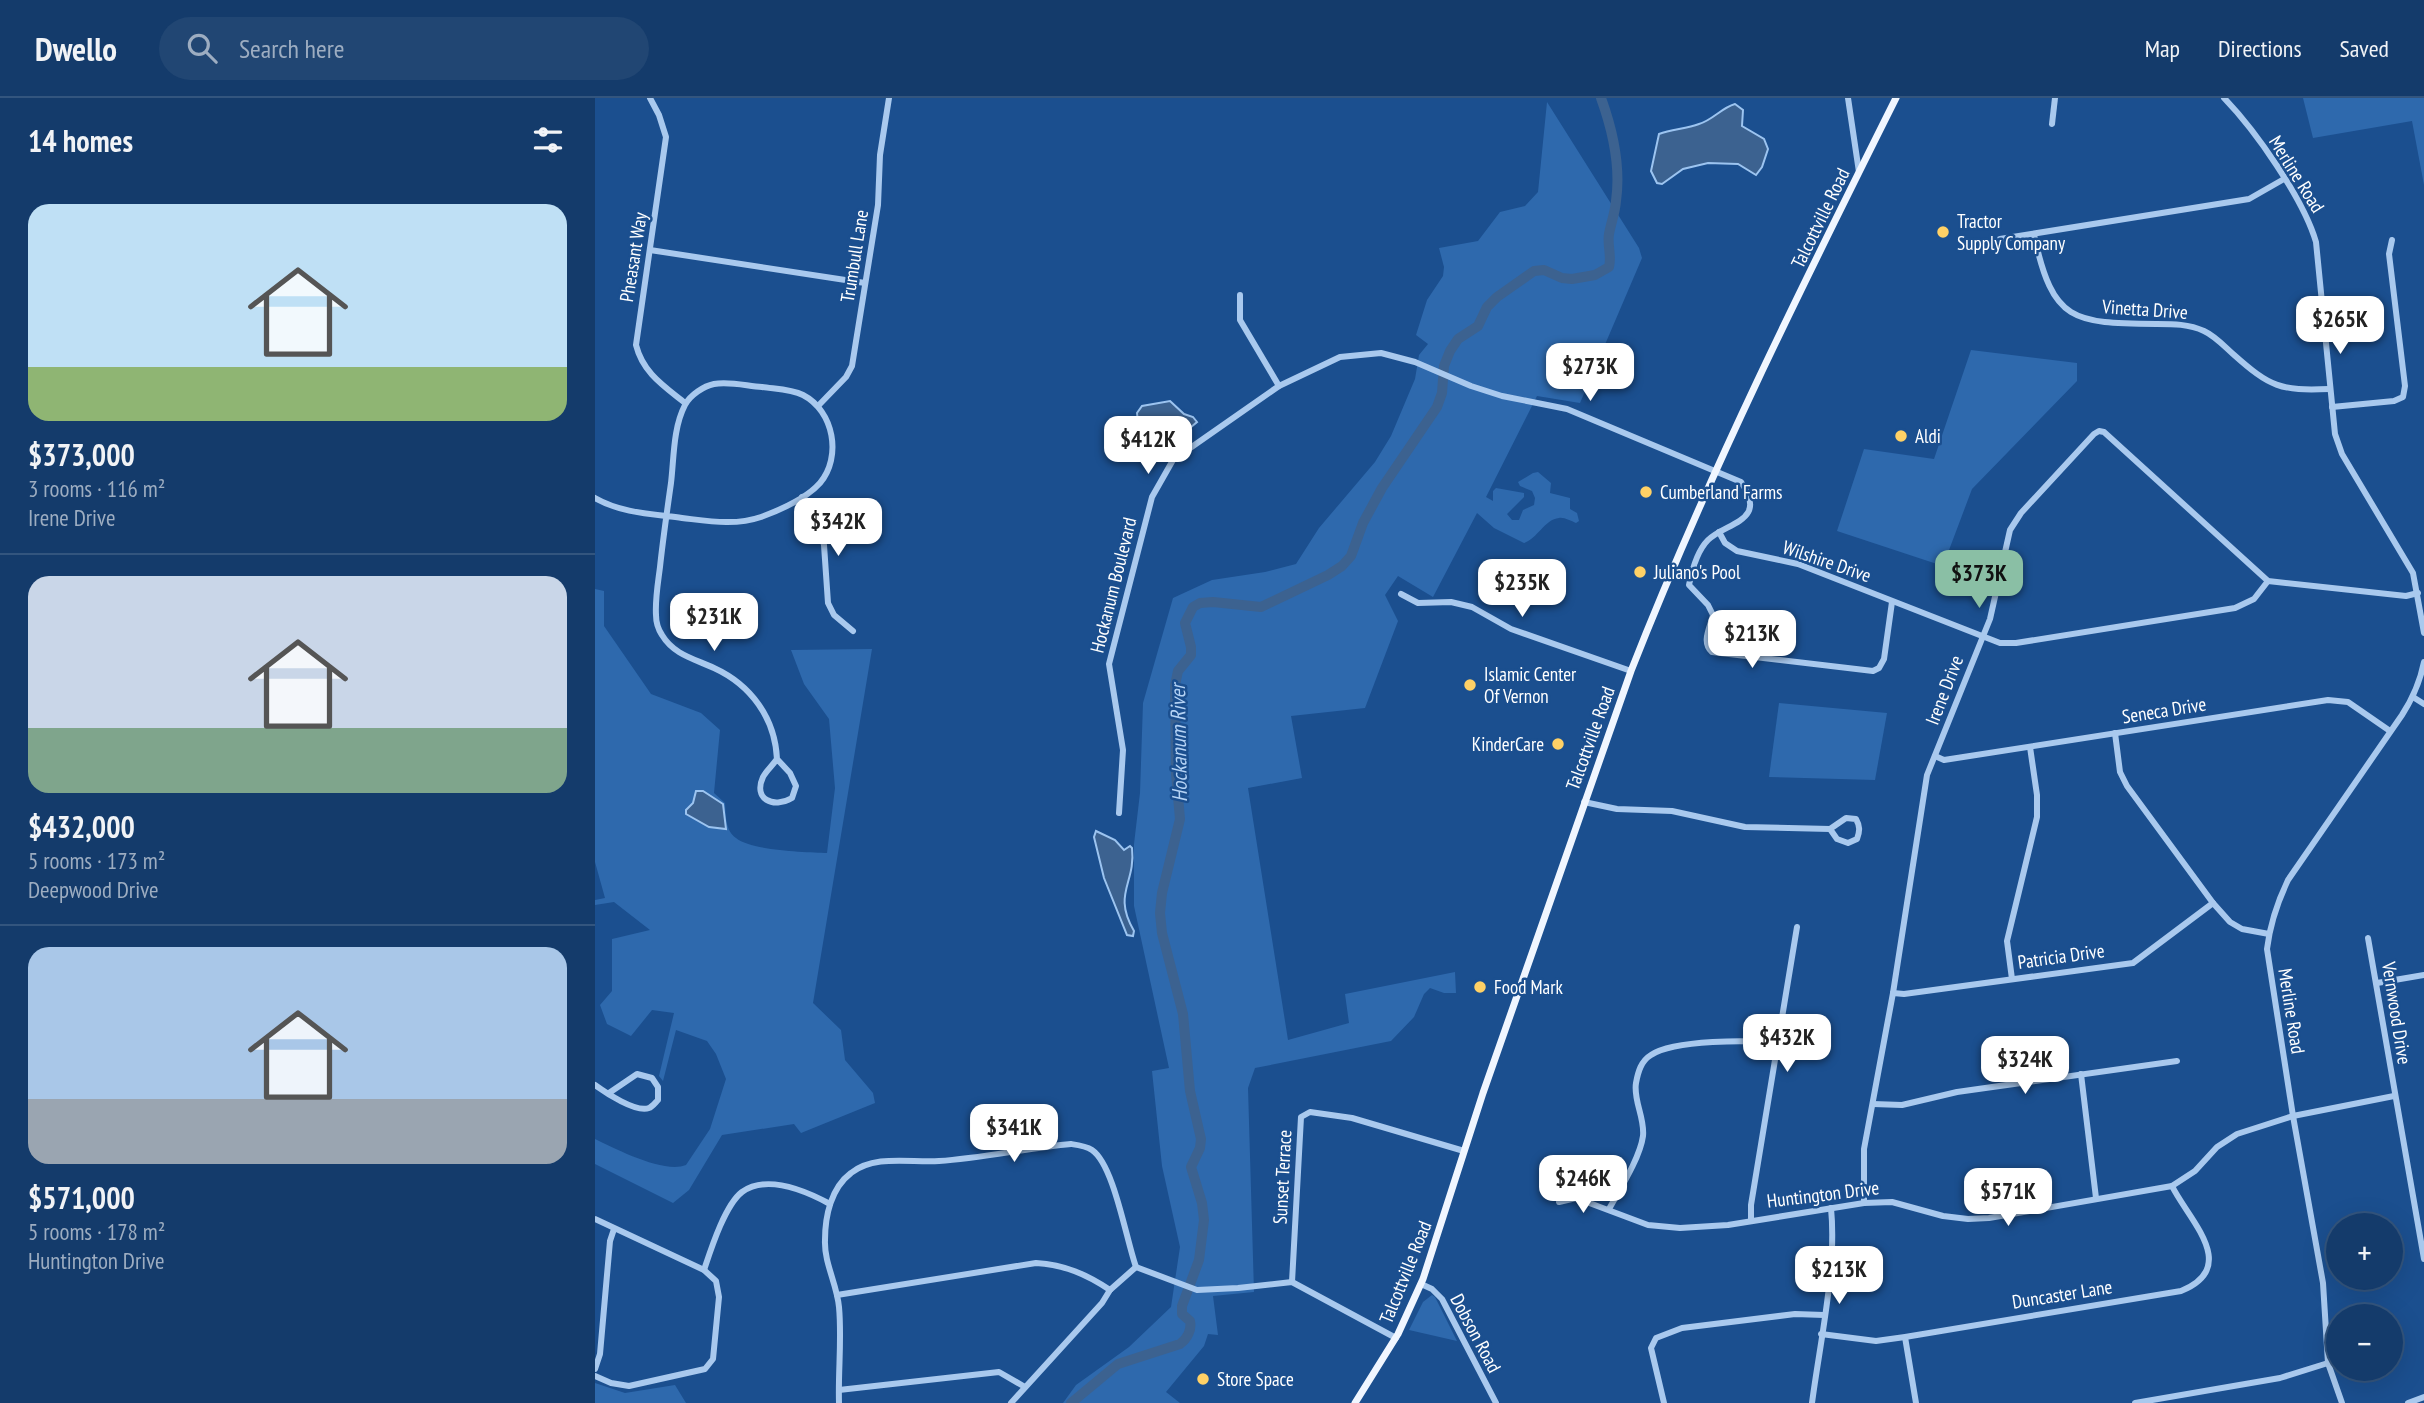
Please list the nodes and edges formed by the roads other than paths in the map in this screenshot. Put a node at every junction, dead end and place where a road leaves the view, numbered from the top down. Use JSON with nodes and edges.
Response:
{"nodes":[{"id":1,"x":650,"y":98,"type":"edge"},
{"id":2,"x":889,"y":98,"type":"edge"},
{"id":3,"x":1848,"y":98,"type":"edge"},
{"id":4,"x":1896,"y":98,"type":"edge"},
{"id":5,"x":2055,"y":98,"type":"edge"},
{"id":6,"x":2224,"y":98,"type":"edge"},
{"id":7,"x":2052,"y":124,"type":"dead end"},
{"id":8,"x":1859,"y":172,"type":"junction"},
{"id":9,"x":2284,"y":179,"type":"junction"},
{"id":10,"x":2034,"y":234,"type":"junction"},
{"id":11,"x":2000,"y":239,"type":"dead end"},
{"id":12,"x":2392,"y":240,"type":"dead end"},
{"id":13,"x":650,"y":250,"type":"junction"},
{"id":14,"x":865,"y":283,"type":"junction"},
{"id":15,"x":1240,"y":296,"type":"dead end"},
{"id":16,"x":1279,"y":386,"type":"junction"},
{"id":17,"x":2329,"y":389,"type":"junction"},
{"id":18,"x":685,"y":403,"type":"junction"},
{"id":19,"x":818,"y":406,"type":"junction"},
{"id":20,"x":2332,"y":407,"type":"junction"},
{"id":21,"x":1715,"y":471,"type":"junction"},
{"id":22,"x":802,"y":497,"type":"junction"},
{"id":23,"x":595,"y":498,"type":"edge"},
{"id":24,"x":666,"y":516,"type":"junction"},
{"id":25,"x":1719,"y":532,"type":"junction"},
{"id":26,"x":2268,"y":582,"type":"junction"},
{"id":27,"x":2418,"y":593,"type":"junction"},
{"id":28,"x":1401,"y":594,"type":"dead end"},
{"id":29,"x":1892,"y":602,"type":"junction"},
{"id":30,"x":853,"y":632,"type":"dead end"},
{"id":31,"x":2424,"y":633,"type":"edge"},
{"id":32,"x":1982,"y":637,"type":"junction"},
{"id":33,"x":2424,"y":662,"type":"edge"},
{"id":34,"x":1631,"y":671,"type":"junction"},
{"id":35,"x":2413,"y":697,"type":"junction"},
{"id":36,"x":2424,"y":704,"type":"edge"},
{"id":37,"x":2390,"y":731,"type":"junction"},
{"id":38,"x":2115,"y":733,"type":"junction"},
{"id":39,"x":2030,"y":747,"type":"junction"},
{"id":40,"x":1935,"y":756,"type":"junction"},
{"id":41,"x":777,"y":759,"type":"junction"},
{"id":42,"x":1584,"y":802,"type":"junction"},
{"id":43,"x":1119,"y":813,"type":"dead end"},
{"id":44,"x":1830,"y":828,"type":"junction"},
{"id":45,"x":2213,"y":903,"type":"junction"},
{"id":46,"x":1797,"y":927,"type":"dead end"},
{"id":47,"x":2269,"y":933,"type":"junction"},
{"id":48,"x":2368,"y":938,"type":"dead end"},
{"id":49,"x":2424,"y":975,"type":"edge"},
{"id":50,"x":2012,"y":979,"type":"junction"},
{"id":51,"x":2377,"y":983,"type":"junction"},
{"id":52,"x":1893,"y":993,"type":"junction"},
{"id":53,"x":1778,"y":1044,"type":"junction"},
{"id":54,"x":2177,"y":1061,"type":"dead end"},
{"id":55,"x":2081,"y":1074,"type":"junction"},
{"id":56,"x":595,"y":1085,"type":"edge"},
{"id":57,"x":609,"y":1093,"type":"junction"},
{"id":58,"x":2394,"y":1096,"type":"junction"},
{"id":59,"x":1873,"y":1104,"type":"junction"},
{"id":60,"x":2293,"y":1116,"type":"junction"},
{"id":61,"x":1464,"y":1151,"type":"junction"},
{"id":62,"x":2172,"y":1186,"type":"junction"},
{"id":63,"x":2096,"y":1198,"type":"junction"},
{"id":64,"x":1559,"y":1202,"type":"dead end"},
{"id":65,"x":1864,"y":1203,"type":"junction"},
{"id":66,"x":830,"y":1204,"type":"junction"},
{"id":67,"x":1832,"y":1208,"type":"junction"},
{"id":68,"x":1609,"y":1209,"type":"junction"},
{"id":69,"x":595,"y":1219,"type":"edge"},
{"id":70,"x":1751,"y":1219,"type":"junction"},
{"id":71,"x":614,"y":1229,"type":"junction"},
{"id":72,"x":2424,"y":1259,"type":"edge"},
{"id":73,"x":1136,"y":1266,"type":"junction"},
{"id":74,"x":704,"y":1270,"type":"junction"},
{"id":75,"x":1292,"y":1282,"type":"junction"},
{"id":76,"x":1421,"y":1284,"type":"junction"},
{"id":77,"x":1110,"y":1290,"type":"junction"},
{"id":78,"x":837,"y":1295,"type":"junction"},
{"id":79,"x":1823,"y":1315,"type":"junction"},
{"id":80,"x":2326,"y":1323,"type":"edge"},
{"id":81,"x":1821,"y":1334,"type":"junction"},
{"id":82,"x":1905,"y":1337,"type":"junction"},
{"id":83,"x":1396,"y":1338,"type":"junction"},
{"id":84,"x":2326,"y":1364,"type":"edge"},
{"id":85,"x":595,"y":1369,"type":"edge"},
{"id":86,"x":595,"y":1376,"type":"edge"},
{"id":87,"x":2335,"y":1381,"type":"edge"},
{"id":88,"x":1025,"y":1387,"type":"junction"},
{"id":89,"x":839,"y":1390,"type":"junction"},
{"id":90,"x":2424,"y":1397,"type":"edge"},
{"id":91,"x":839,"y":1403,"type":"edge"},
{"id":92,"x":1011,"y":1403,"type":"edge"},
{"id":93,"x":1355,"y":1403,"type":"edge"},
{"id":94,"x":1496,"y":1403,"type":"edge"},
{"id":95,"x":1664,"y":1403,"type":"edge"},
{"id":96,"x":1812,"y":1403,"type":"edge"},
{"id":97,"x":1916,"y":1403,"type":"edge"},
{"id":98,"x":2135,"y":1403,"type":"edge"},
{"id":99,"x":2343,"y":1403,"type":"edge"},
{"id":100,"x":2408,"y":1403,"type":"edge"}],
"edges":[{"from":1,"to":13,"type":"street","name":"Pheasant Way"},
{"from":2,"to":14,"type":"street","name":"Trumbull Lane"},
{"from":3,"to":8,"type":"street"},
{"from":4,"to":8,"type":"main road","name":"Talcottville Road"},
{"from":5,"to":7,"type":"street"},
{"from":6,"to":9,"type":"street","name":"Merline Road"},
{"from":8,"to":21,"type":"main road","name":"Talcottville Road"},
{"from":9,"to":10,"type":"street"},
{"from":9,"to":17,"type":"street","name":"Merline Road"},
{"from":10,"to":11,"type":"street"},
{"from":10,"to":17,"type":"street","name":"Vinetta Drive"},
{"from":12,"to":20,"type":"street"},
{"from":13,"to":14,"type":"street"},
{"from":13,"to":18,"type":"street","name":"Pheasant Way"},
{"from":14,"to":19,"type":"street","name":"Trumbull Lane"},
{"from":15,"to":16,"type":"street"},
{"from":16,"to":21,"type":"street","name":"Hockanum Boulevard"},
{"from":16,"to":43,"type":"street","name":"Hockanum Boulevard"},
{"from":17,"to":20,"type":"street","name":"Merline Road"},
{"from":18,"to":19,"type":"street"},
{"from":18,"to":24,"type":"street"},
{"from":19,"to":22,"type":"street"},
{"from":20,"to":27,"type":"street","name":"Merline Road"},
{"from":21,"to":25,"type":"street"},
{"from":21,"to":34,"type":"main road","name":"Talcottville Road"},
{"from":22,"to":24,"type":"street"},
{"from":22,"to":30,"type":"street"},
{"from":23,"to":24,"type":"street"},
{"from":24,"to":41,"type":"street"},
{"from":25,"to":29,"type":"street","name":"Wilshire Drive"},
{"from":25,"to":29,"type":"street"},
{"from":26,"to":27,"type":"street"},
{"from":26,"to":32,"type":"street","name":"Wilshire Drive"},
{"from":26,"to":32,"type":"street","name":"Irene Drive"},
{"from":27,"to":31,"type":"street","name":"Merline Road"},
{"from":28,"to":34,"type":"street"},
{"from":29,"to":32,"type":"street","name":"Wilshire Drive"},
{"from":32,"to":40,"type":"street","name":"Irene Drive"},
{"from":33,"to":35,"type":"street","name":"Merline Road"},
{"from":34,"to":42,"type":"main road","name":"Talcottville Road"},
{"from":35,"to":36,"type":"street"},
{"from":35,"to":37,"type":"street","name":"Merline Road"},
{"from":37,"to":38,"type":"street","name":"Seneca Drive"},
{"from":37,"to":47,"type":"street","name":"Merline Road"},
{"from":38,"to":39,"type":"street","name":"Seneca Drive"},
{"from":38,"to":45,"type":"street"},
{"from":39,"to":40,"type":"street","name":"Seneca Drive"},
{"from":39,"to":50,"type":"street"},
{"from":40,"to":52,"type":"street","name":"Irene Drive"},
{"from":41,"to":41,"type":"street"},
{"from":42,"to":44,"type":"street"},
{"from":42,"to":61,"type":"main road","name":"Talcottville Road"},
{"from":44,"to":44,"type":"street"},
{"from":45,"to":47,"type":"street"},
{"from":45,"to":50,"type":"street","name":"Patricia Drive"},
{"from":46,"to":53,"type":"street"},
{"from":47,"to":60,"type":"street","name":"Merline Road"},
{"from":48,"to":51,"type":"street","name":"Vernwood Drive"},
{"from":49,"to":51,"type":"street"},
{"from":50,"to":52,"type":"street","name":"Patricia Drive"},
{"from":51,"to":58,"type":"street","name":"Vernwood Drive"},
{"from":52,"to":59,"type":"street","name":"Irene Drive"},
{"from":53,"to":68,"type":"street"},
{"from":53,"to":70,"type":"street"},
{"from":54,"to":55,"type":"street"},
{"from":55,"to":59,"type":"street"},
{"from":55,"to":63,"type":"street"},
{"from":56,"to":57,"type":"street"},
{"from":57,"to":57,"type":"street"},
{"from":58,"to":60,"type":"street","name":"Huntington Drive"},
{"from":58,"to":72,"type":"street","name":"Vernwood Drive"},
{"from":59,"to":65,"type":"street","name":"Irene Drive"},
{"from":60,"to":62,"type":"street","name":"Huntington Drive"},
{"from":60,"to":80,"type":"street","name":"Merline Road"},
{"from":61,"to":75,"type":"street","name":"Sunset Terrace"},
{"from":61,"to":76,"type":"main road","name":"Talcottville Road"},
{"from":62,"to":63,"type":"street","name":"Huntington Drive"},
{"from":62,"to":82,"type":"street","name":"Duncaster Lane"},
{"from":63,"to":65,"type":"street","name":"Huntington Drive"},
{"from":64,"to":68,"type":"street","name":"Huntington Drive"},
{"from":65,"to":67,"type":"street","name":"Huntington Drive"},
{"from":66,"to":73,"type":"street"},
{"from":66,"to":74,"type":"street"},
{"from":66,"to":78,"type":"street"},
{"from":67,"to":70,"type":"street","name":"Huntington Drive"},
{"from":67,"to":79,"type":"street"},
{"from":68,"to":70,"type":"street","name":"Huntington Drive"},
{"from":69,"to":71,"type":"street"},
{"from":71,"to":74,"type":"street"},
{"from":71,"to":85,"type":"street"},
{"from":73,"to":75,"type":"street"},
{"from":73,"to":77,"type":"street"},
{"from":74,"to":86,"type":"street"},
{"from":75,"to":83,"type":"street"},
{"from":76,"to":83,"type":"main road","name":"Talcottville Road"},
{"from":76,"to":94,"type":"street","name":"Dobson Road"},
{"from":77,"to":78,"type":"street"},
{"from":77,"to":88,"type":"street"},
{"from":78,"to":89,"type":"street"},
{"from":79,"to":81,"type":"street"},
{"from":79,"to":95,"type":"street"},
{"from":81,"to":82,"type":"street","name":"Duncaster Lane"},
{"from":81,"to":96,"type":"street"},
{"from":82,"to":97,"type":"street"},
{"from":83,"to":93,"type":"main road","name":"Talcottville Road"},
{"from":84,"to":98,"type":"street"},
{"from":87,"to":99,"type":"street","name":"Merline Road"},
{"from":88,"to":89,"type":"street"},
{"from":88,"to":92,"type":"street"},
{"from":89,"to":91,"type":"street"},
{"from":90,"to":100,"type":"street"}]}
